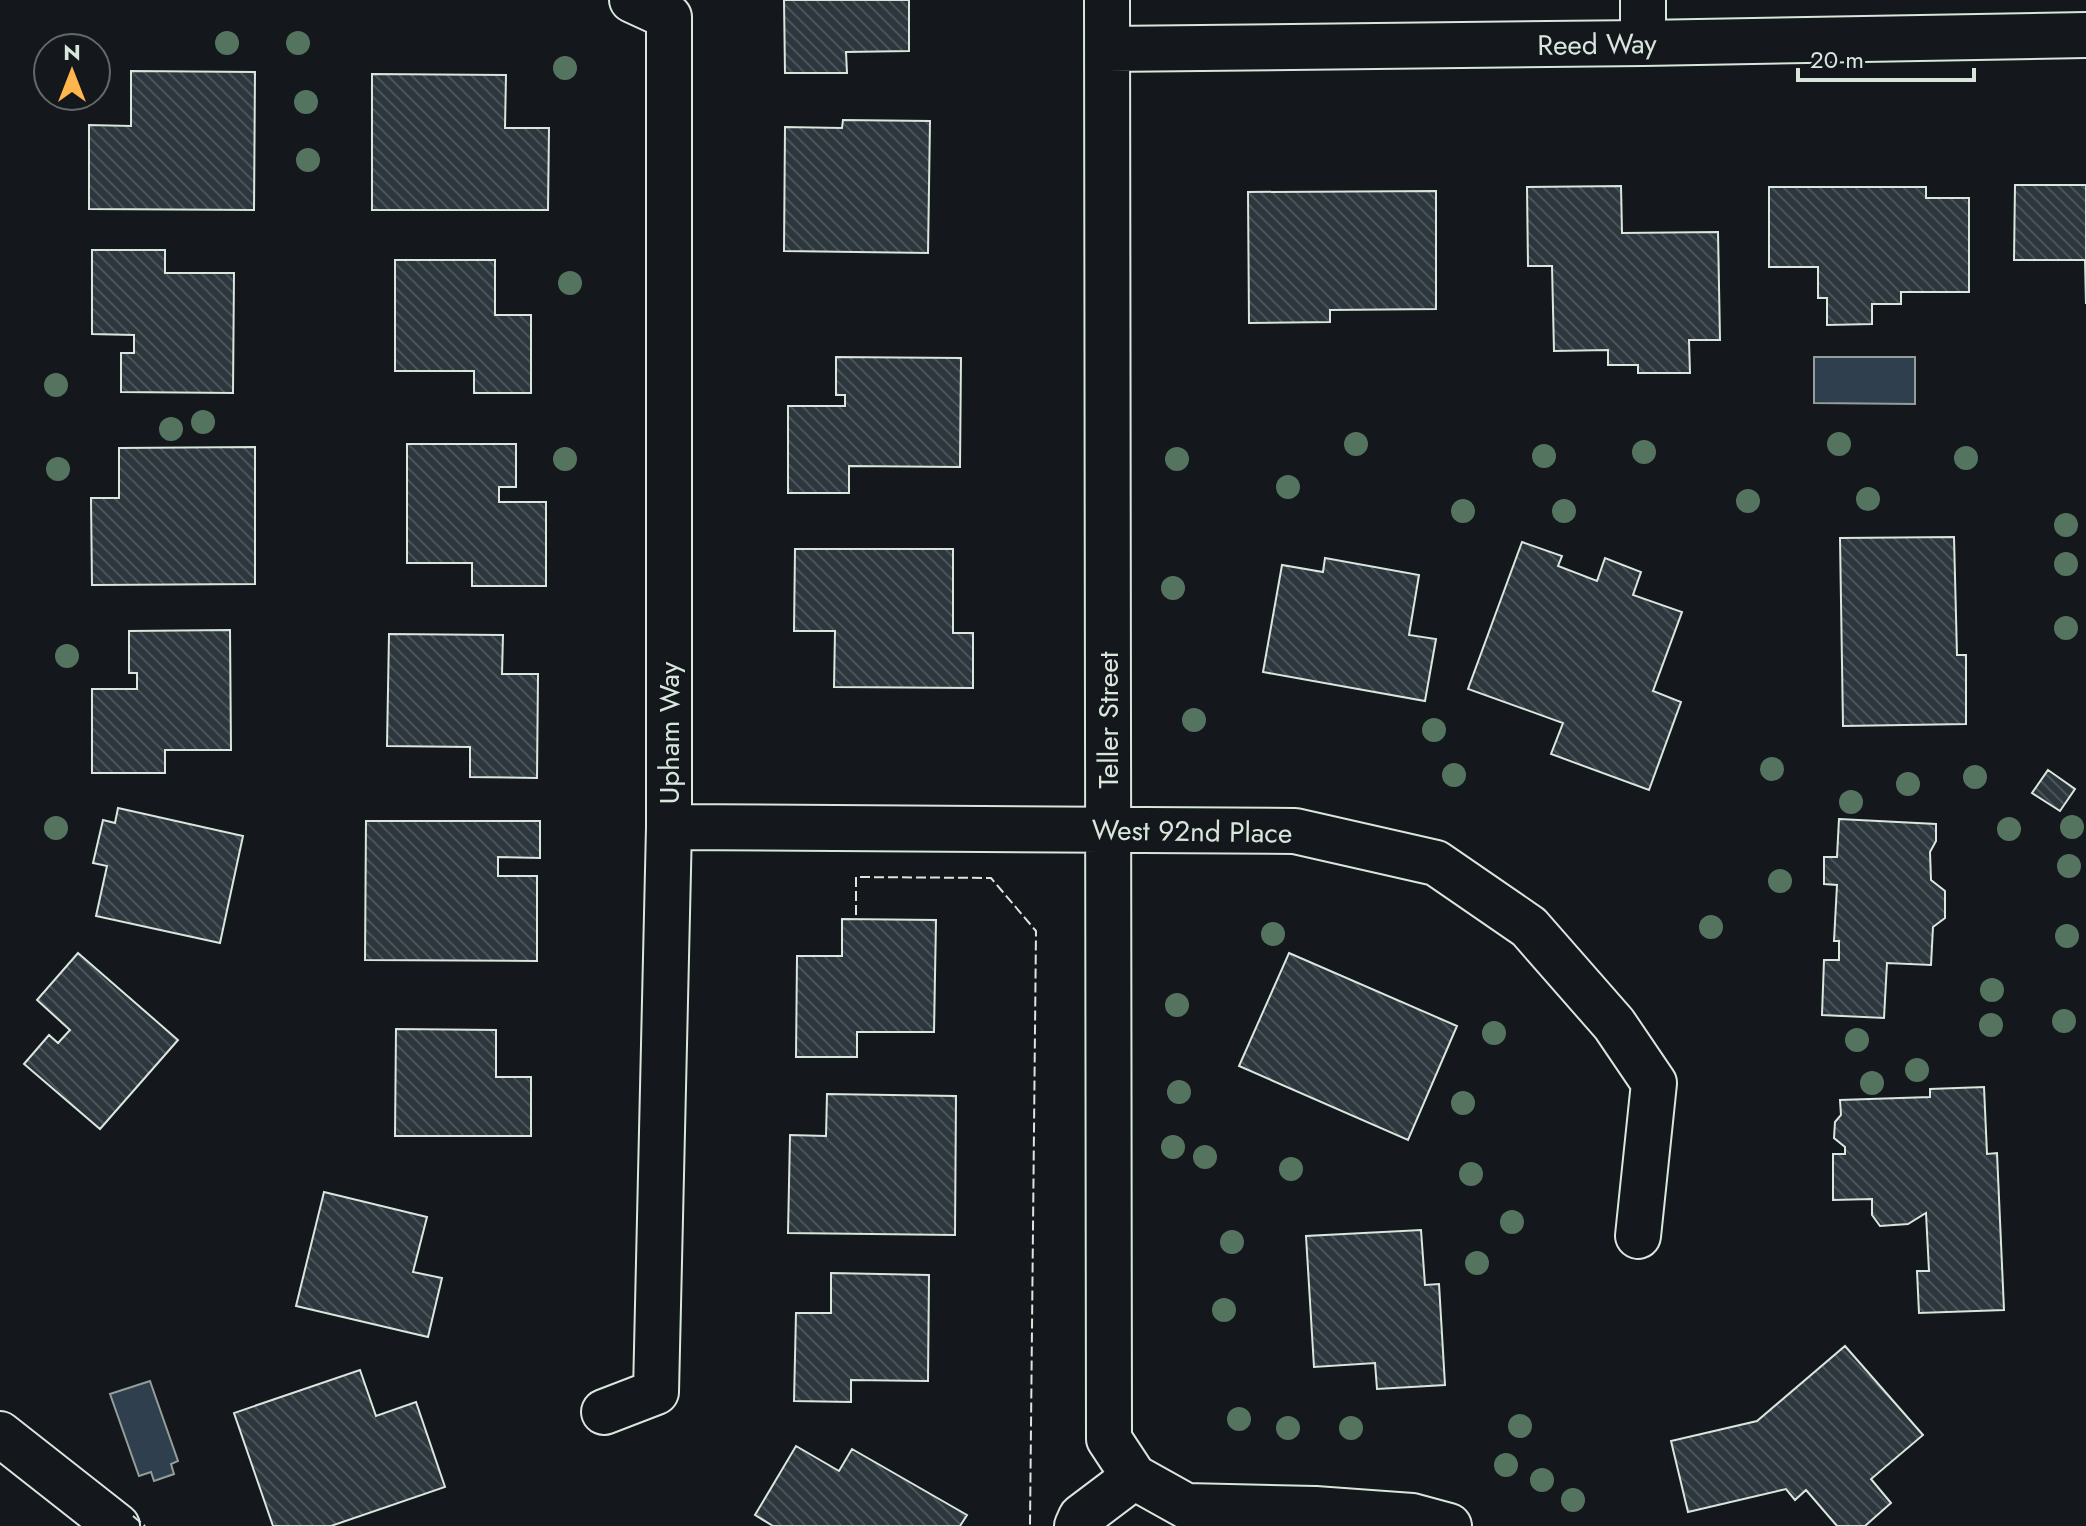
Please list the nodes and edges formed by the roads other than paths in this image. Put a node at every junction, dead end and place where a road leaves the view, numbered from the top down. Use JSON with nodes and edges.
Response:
{"nodes":[{"id":1,"x":1107,"y":0,"type":"edge"},
{"id":2,"x":1643,"y":0,"type":"edge"},
{"id":3,"x":650,"y":8,"type":"edge"},
{"id":4,"x":2086,"y":35,"type":"edge"},
{"id":5,"x":1643,"y":43,"type":"junction"},
{"id":6,"x":1107,"y":49,"type":"junction"},
{"id":7,"x":669,"y":827,"type":"junction"},
{"id":8,"x":1109,"y":829,"type":"junction"},
{"id":9,"x":1638,"y":1236,"type":"dead end"},
{"id":10,"x":604,"y":1412,"type":"dead end"},
{"id":11,"x":0,"y":1434,"type":"edge"},
{"id":12,"x":1134,"y":1477,"type":"junction"},
{"id":13,"x":117,"y":1526,"type":"edge"},
{"id":14,"x":1077,"y":1526,"type":"edge"},
{"id":15,"x":1449,"y":1526,"type":"edge"}],
"edges":[{"from":1,"to":6,"type":"street","name":"Teller Street"},
{"from":2,"to":5,"type":"street"},
{"from":3,"to":7,"type":"street","name":"Upham Way"},
{"from":4,"to":5,"type":"street","name":"Reed Way"},
{"from":5,"to":6,"type":"street","name":"Reed Way"},
{"from":6,"to":8,"type":"street","name":"Teller Street"},
{"from":7,"to":8,"type":"street","name":"West 92nd Place"},
{"from":7,"to":10,"type":"street","name":"Upham Way"},
{"from":8,"to":9,"type":"street","name":"West 92nd Place"},
{"from":8,"to":12,"type":"street","name":"Teller Street"},
{"from":11,"to":13,"type":"street"},
{"from":12,"to":14,"type":"street"},
{"from":12,"to":15,"type":"street"}]}
